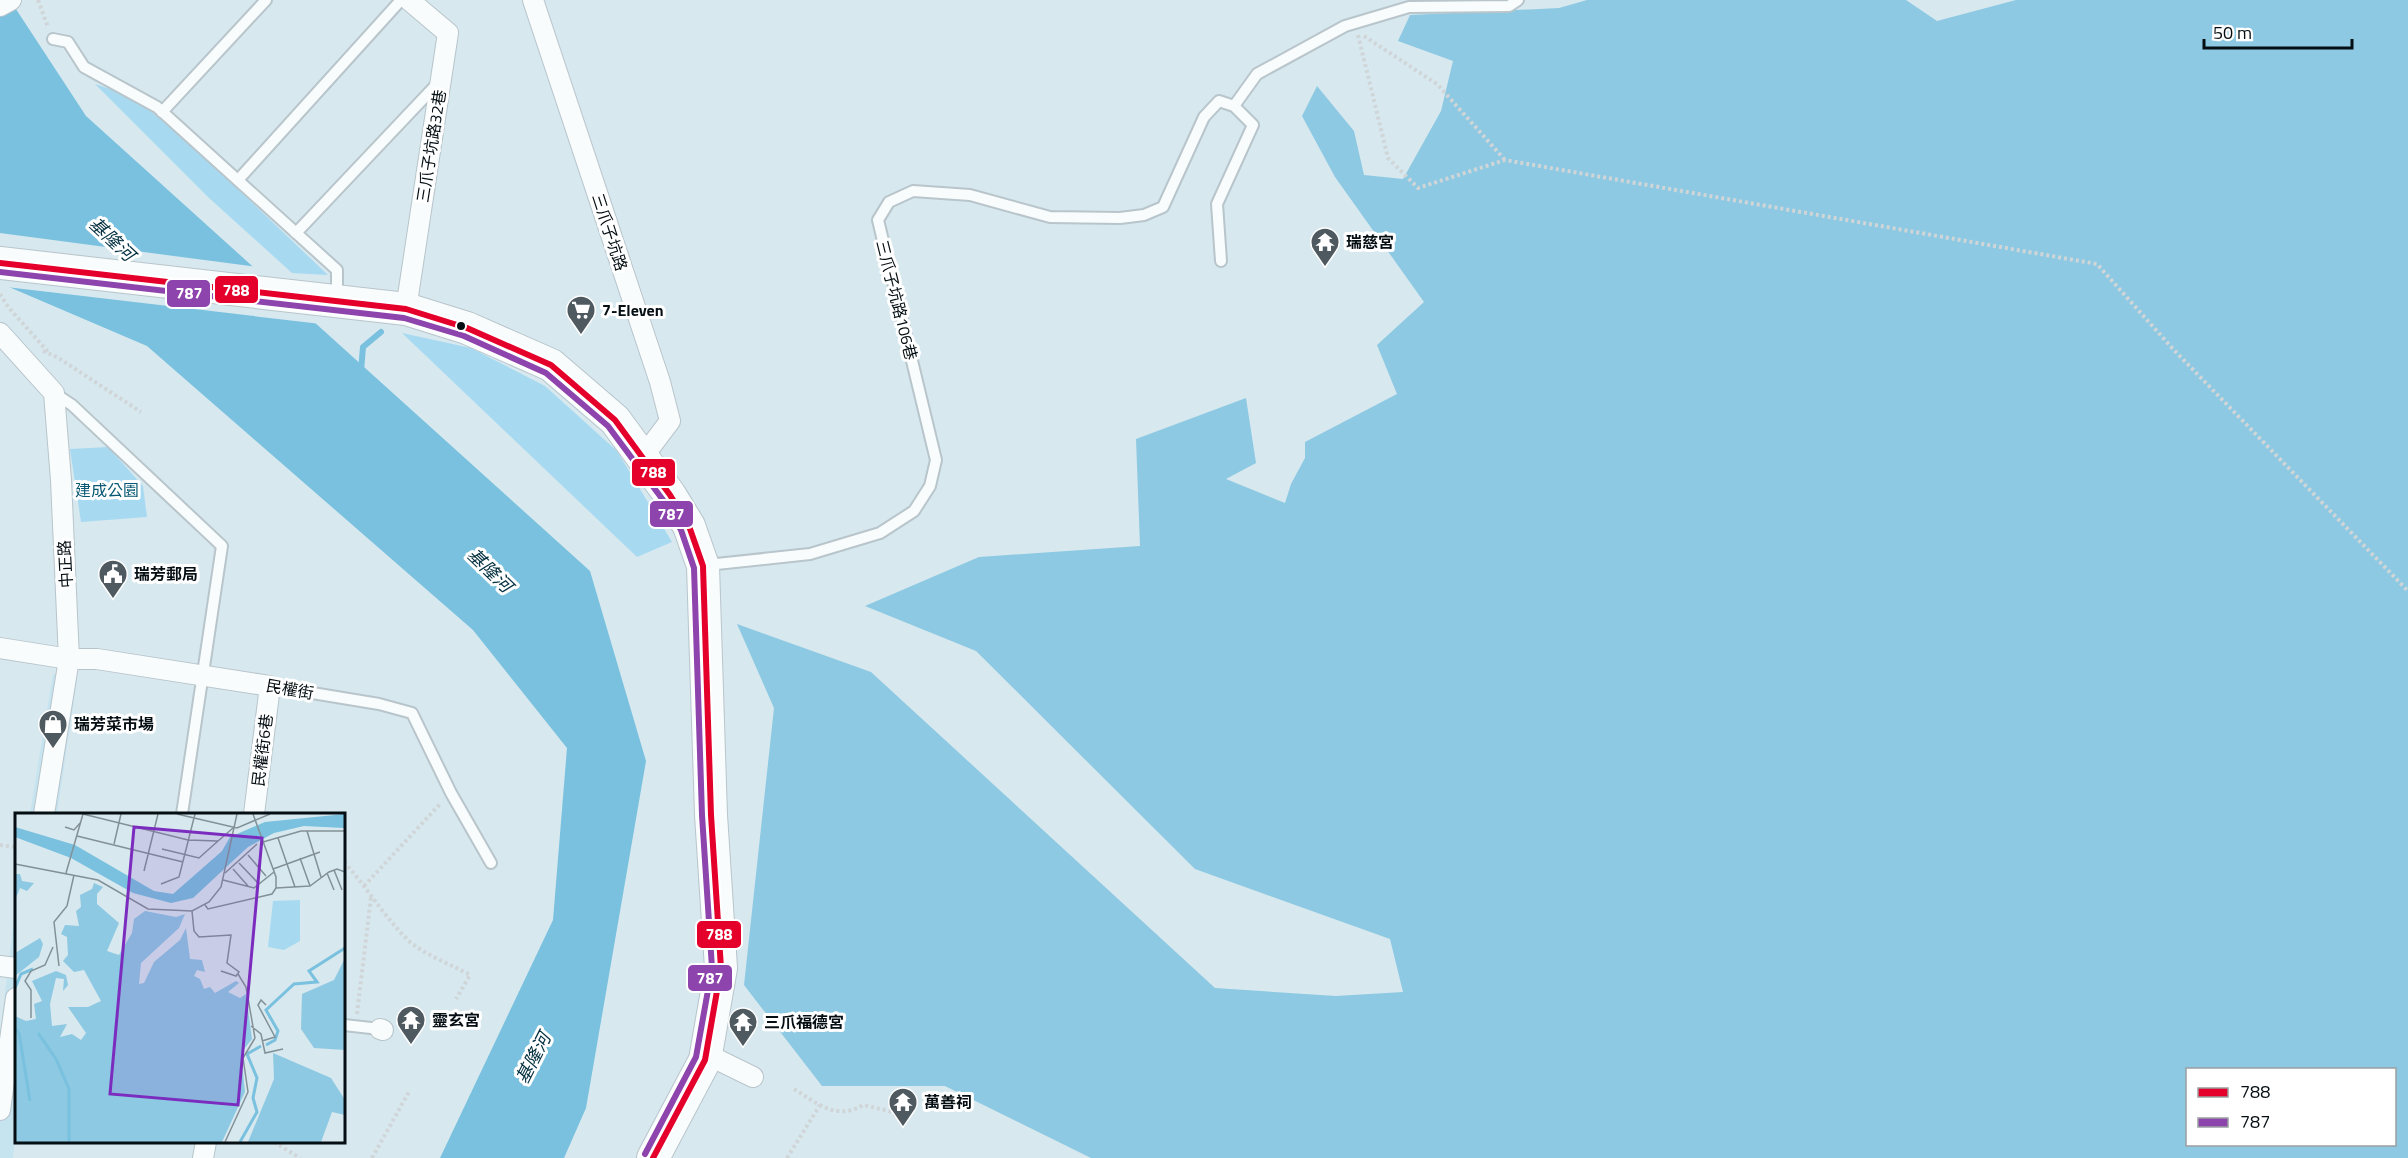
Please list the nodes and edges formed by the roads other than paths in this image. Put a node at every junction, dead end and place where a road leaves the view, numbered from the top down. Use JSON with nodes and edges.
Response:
{"nodes":[{"id":1,"x":11,"y":0,"type":"edge"},
{"id":2,"x":266,"y":0,"type":"edge"},
{"id":3,"x":401,"y":0,"type":"edge"},
{"id":4,"x":409,"y":0,"type":"edge"},
{"id":5,"x":533,"y":0,"type":"edge"},
{"id":6,"x":1518,"y":0,"type":"edge"},
{"id":7,"x":0,"y":6,"type":"edge"},
{"id":8,"x":53,"y":39,"type":"road end"},
{"id":9,"x":441,"y":79,"type":"junction"},
{"id":10,"x":1234,"y":106,"type":"junction"},
{"id":11,"x":162,"y":112,"type":"junction"},
{"id":12,"x":238,"y":180,"type":"junction"},
{"id":13,"x":296,"y":233,"type":"junction"},
{"id":14,"x":1221,"y":261,"type":"dead end"},
{"id":15,"x":0,"y":263,"type":"edge"},
{"id":16,"x":337,"y":303,"type":"junction"},
{"id":17,"x":406,"y":309,"type":"junction"},
{"id":18,"x":0,"y":333,"type":"edge"},
{"id":19,"x":54,"y":393,"type":"junction"},
{"id":20,"x":642,"y":458,"type":"junction"},
{"id":21,"x":704,"y":566,"type":"junction"},
{"id":22,"x":0,"y":648,"type":"edge"},
{"id":23,"x":69,"y":659,"type":"junction"},
{"id":24,"x":203,"y":674,"type":"junction"},
{"id":25,"x":270,"y":686,"type":"junction"},
{"id":26,"x":44,"y":813,"type":"edge"},
{"id":27,"x":182,"y":813,"type":"edge"},
{"id":28,"x":254,"y":813,"type":"edge"},
{"id":29,"x":491,"y":863,"type":"dead end"},
{"id":30,"x":0,"y":966,"type":"edge"},
{"id":31,"x":15,"y":968,"type":"edge"},
{"id":32,"x":15,"y":1005,"type":"edge"},
{"id":33,"x":345,"y":1025,"type":"edge"},
{"id":34,"x":382,"y":1030,"type":"dead end"},
{"id":35,"x":706,"y":1054,"type":"junction"},
{"id":36,"x":753,"y":1077,"type":"dead end"},
{"id":37,"x":0,"y":1110,"type":"edge"},
{"id":38,"x":206,"y":1143,"type":"edge"},
{"id":39,"x":203,"y":1158,"type":"edge"},
{"id":40,"x":653,"y":1158,"type":"edge"}],
"edges":[{"from":1,"to":7,"type":"street"},
{"from":2,"to":11,"type":"lane"},
{"from":3,"to":12,"type":"lane"},
{"from":4,"to":9,"type":"street","name":"三爪子坑路32巷"},
{"from":5,"to":20,"type":"street","name":"三爪子坑路"},
{"from":6,"to":10,"type":"lane"},
{"from":8,"to":11,"type":"lane"},
{"from":9,"to":13,"type":"lane"},
{"from":9,"to":17,"type":"street","name":"三爪子坑路32巷"},
{"from":10,"to":14,"type":"lane"},
{"from":10,"to":21,"type":"lane","name":"三爪子坑路106巷"},
{"from":11,"to":12,"type":"lane"},
{"from":12,"to":13,"type":"lane"},
{"from":13,"to":16,"type":"lane"},
{"from":15,"to":16,"type":"main road"},
{"from":16,"to":17,"type":"main road"},
{"from":17,"to":20,"type":"main road"},
{"from":18,"to":19,"type":"street"},
{"from":19,"to":23,"type":"street","name":"中正路"},
{"from":19,"to":24,"type":"lane"},
{"from":20,"to":21,"type":"main road"},
{"from":21,"to":35,"type":"main road"},
{"from":22,"to":23,"type":"street","name":"民權街"},
{"from":23,"to":24,"type":"street","name":"民權街"},
{"from":23,"to":26,"type":"street","name":"中正路"},
{"from":24,"to":25,"type":"street","name":"民權街"},
{"from":24,"to":27,"type":"lane"},
{"from":25,"to":28,"type":"street","name":"民權街6巷"},
{"from":25,"to":29,"type":"lane","name":"民權街"},
{"from":30,"to":31,"type":"street"},
{"from":32,"to":37,"type":"street"},
{"from":33,"to":34,"type":"lane"},
{"from":35,"to":36,"type":"street"},
{"from":35,"to":40,"type":"main road"},
{"from":38,"to":39,"type":"street"}]}
